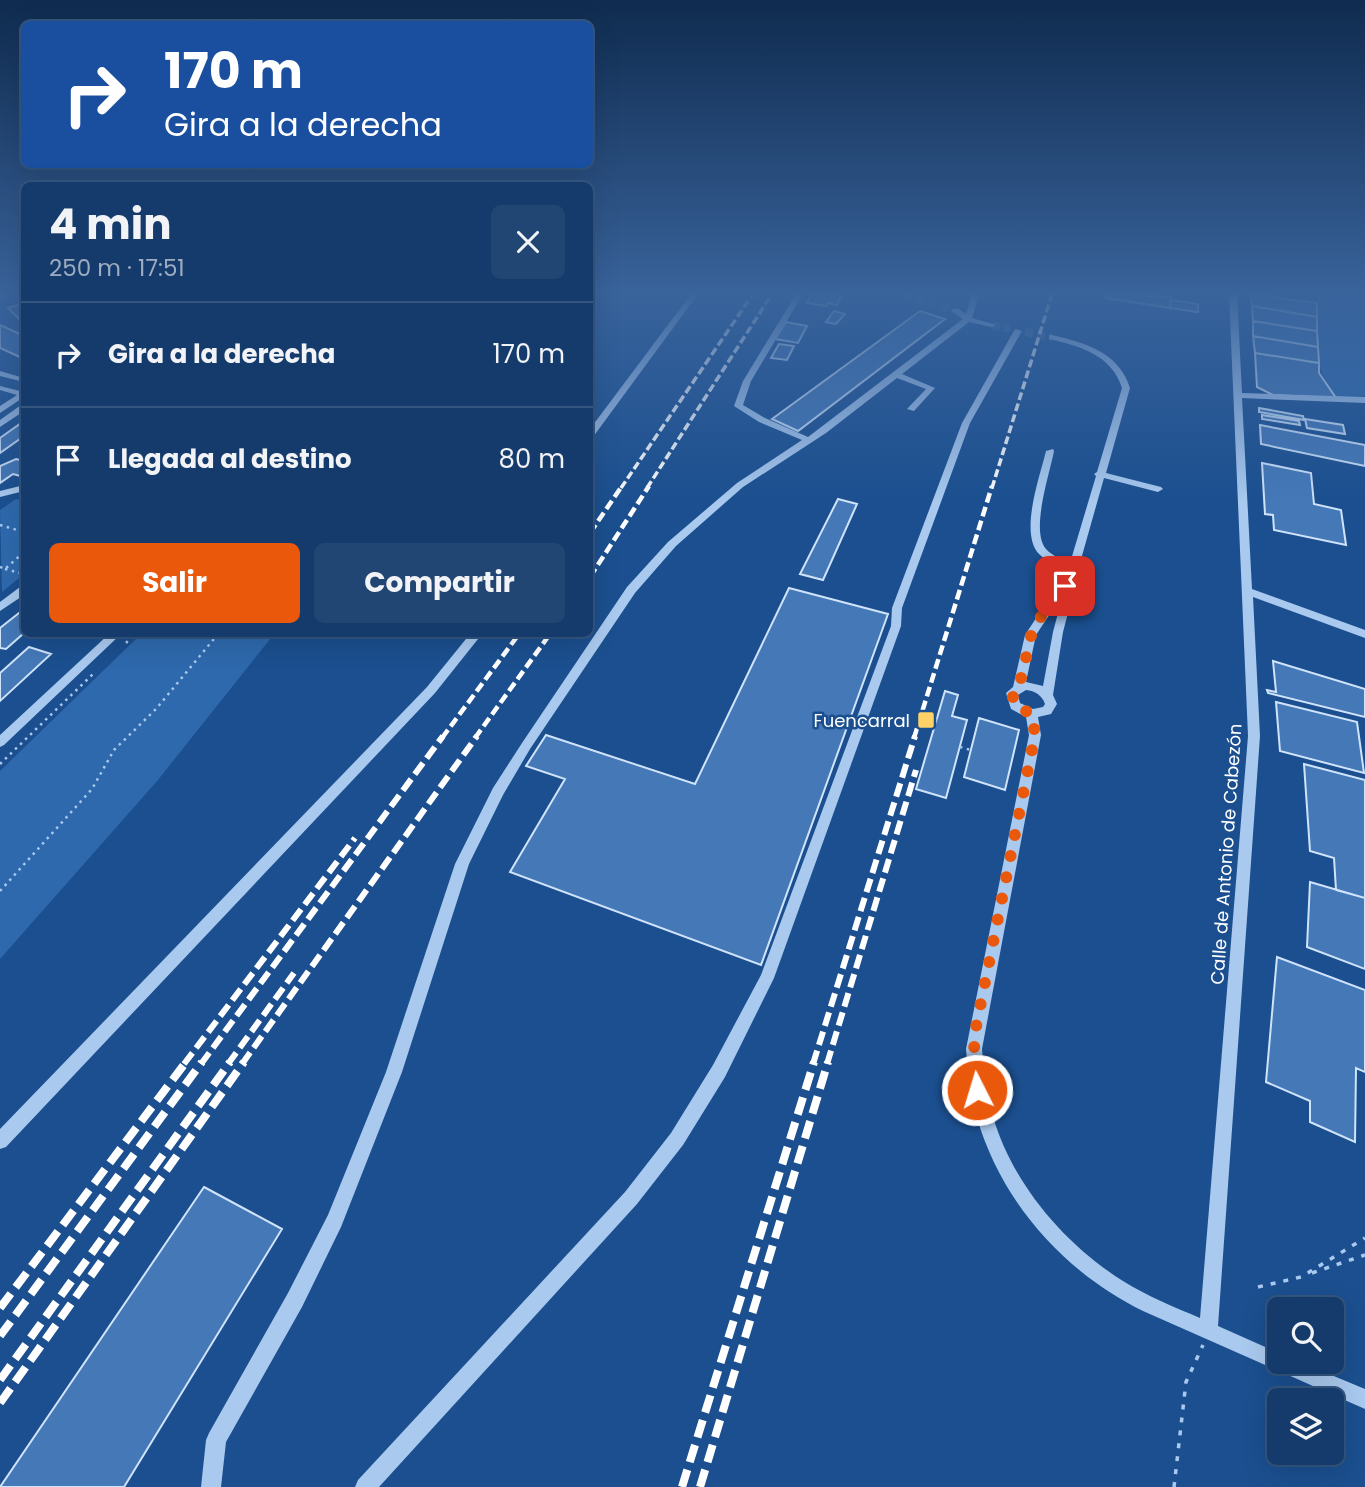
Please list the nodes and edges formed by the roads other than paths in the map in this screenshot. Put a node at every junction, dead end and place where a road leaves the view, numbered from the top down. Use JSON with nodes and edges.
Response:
{"nodes":[{"id":1,"x":643,"y":363,"type":"edge"},
{"id":2,"x":758,"y":363,"type":"edge"},
{"id":3,"x":912,"y":363,"type":"edge"},
{"id":4,"x":1000,"y":363,"type":"edge"},
{"id":5,"x":1110,"y":363,"type":"edge"},
{"id":6,"x":1236,"y":363,"type":"edge"},
{"id":7,"x":0,"y":373,"type":"edge"},
{"id":8,"x":897,"y":375,"type":"junction"},
{"id":9,"x":21,"y":379,"type":"edge"},
{"id":10,"x":0,"y":388,"type":"edge"},
{"id":11,"x":21,"y":393,"type":"edge"},
{"id":12,"x":1237,"y":395,"type":"junction"},
{"id":13,"x":21,"y":396,"type":"edge"},
{"id":14,"x":1365,"y":400,"type":"edge"},
{"id":15,"x":21,"y":409,"type":"edge"},
{"id":16,"x":911,"y":409,"type":"dead end"},
{"id":17,"x":0,"y":410,"type":"edge"},
{"id":18,"x":0,"y":424,"type":"edge"},
{"id":19,"x":593,"y":431,"type":"edge"},
{"id":20,"x":808,"y":440,"type":"junction"},
{"id":21,"x":1050,"y":451,"type":"dead end"},
{"id":22,"x":1099,"y":474,"type":"junction"},
{"id":23,"x":21,"y":489,"type":"edge"},
{"id":24,"x":1157,"y":489,"type":"dead end"},
{"id":25,"x":0,"y":495,"type":"edge"},
{"id":26,"x":1073,"y":570,"type":"junction"},
{"id":27,"x":1246,"y":591,"type":"junction"},
{"id":28,"x":21,"y":592,"type":"edge"},
{"id":29,"x":0,"y":607,"type":"edge"},
{"id":30,"x":1365,"y":634,"type":"edge"},
{"id":31,"x":112,"y":637,"type":"edge"},
{"id":32,"x":474,"y":637,"type":"edge"},
{"id":33,"x":1018,"y":687,"type":"junction"},
{"id":34,"x":1047,"y":695,"type":"junction"},
{"id":35,"x":1032,"y":714,"type":"junction"},
{"id":36,"x":0,"y":742,"type":"edge"},
{"id":37,"x":0,"y":1141,"type":"edge"},
{"id":38,"x":1208,"y":1332,"type":"junction"},
{"id":39,"x":1365,"y":1399,"type":"edge"},
{"id":40,"x":211,"y":1487,"type":"edge"},
{"id":41,"x":365,"y":1487,"type":"edge"}],
"edges":[{"from":1,"to":19,"type":"street"},
{"from":2,"to":20,"type":"street"},
{"from":3,"to":8,"type":"street"},
{"from":4,"to":41,"type":"street"},
{"from":5,"to":22,"type":"street"},
{"from":6,"to":12,"type":"street","name":"Calle de Antonio de Cabezón"},
{"from":7,"to":9,"type":"street"},
{"from":8,"to":16,"type":"street"},
{"from":8,"to":20,"type":"street"},
{"from":10,"to":11,"type":"street"},
{"from":12,"to":14,"type":"street"},
{"from":12,"to":27,"type":"street","name":"Calle de Antonio de Cabezón"},
{"from":13,"to":17,"type":"street"},
{"from":15,"to":18,"type":"street"},
{"from":20,"to":40,"type":"street"},
{"from":21,"to":26,"type":"street"},
{"from":22,"to":24,"type":"street"},
{"from":22,"to":26,"type":"street"},
{"from":23,"to":25,"type":"street"},
{"from":26,"to":33,"type":"street"},
{"from":26,"to":34,"type":"street"},
{"from":27,"to":30,"type":"street"},
{"from":27,"to":38,"type":"street","name":"Calle de Antonio de Cabezón"},
{"from":28,"to":29,"type":"street"},
{"from":31,"to":36,"type":"street"},
{"from":32,"to":37,"type":"street"},
{"from":33,"to":34,"type":"street"},
{"from":33,"to":35,"type":"street"},
{"from":34,"to":35,"type":"street"},
{"from":35,"to":38,"type":"street"},
{"from":38,"to":39,"type":"street"}]}
